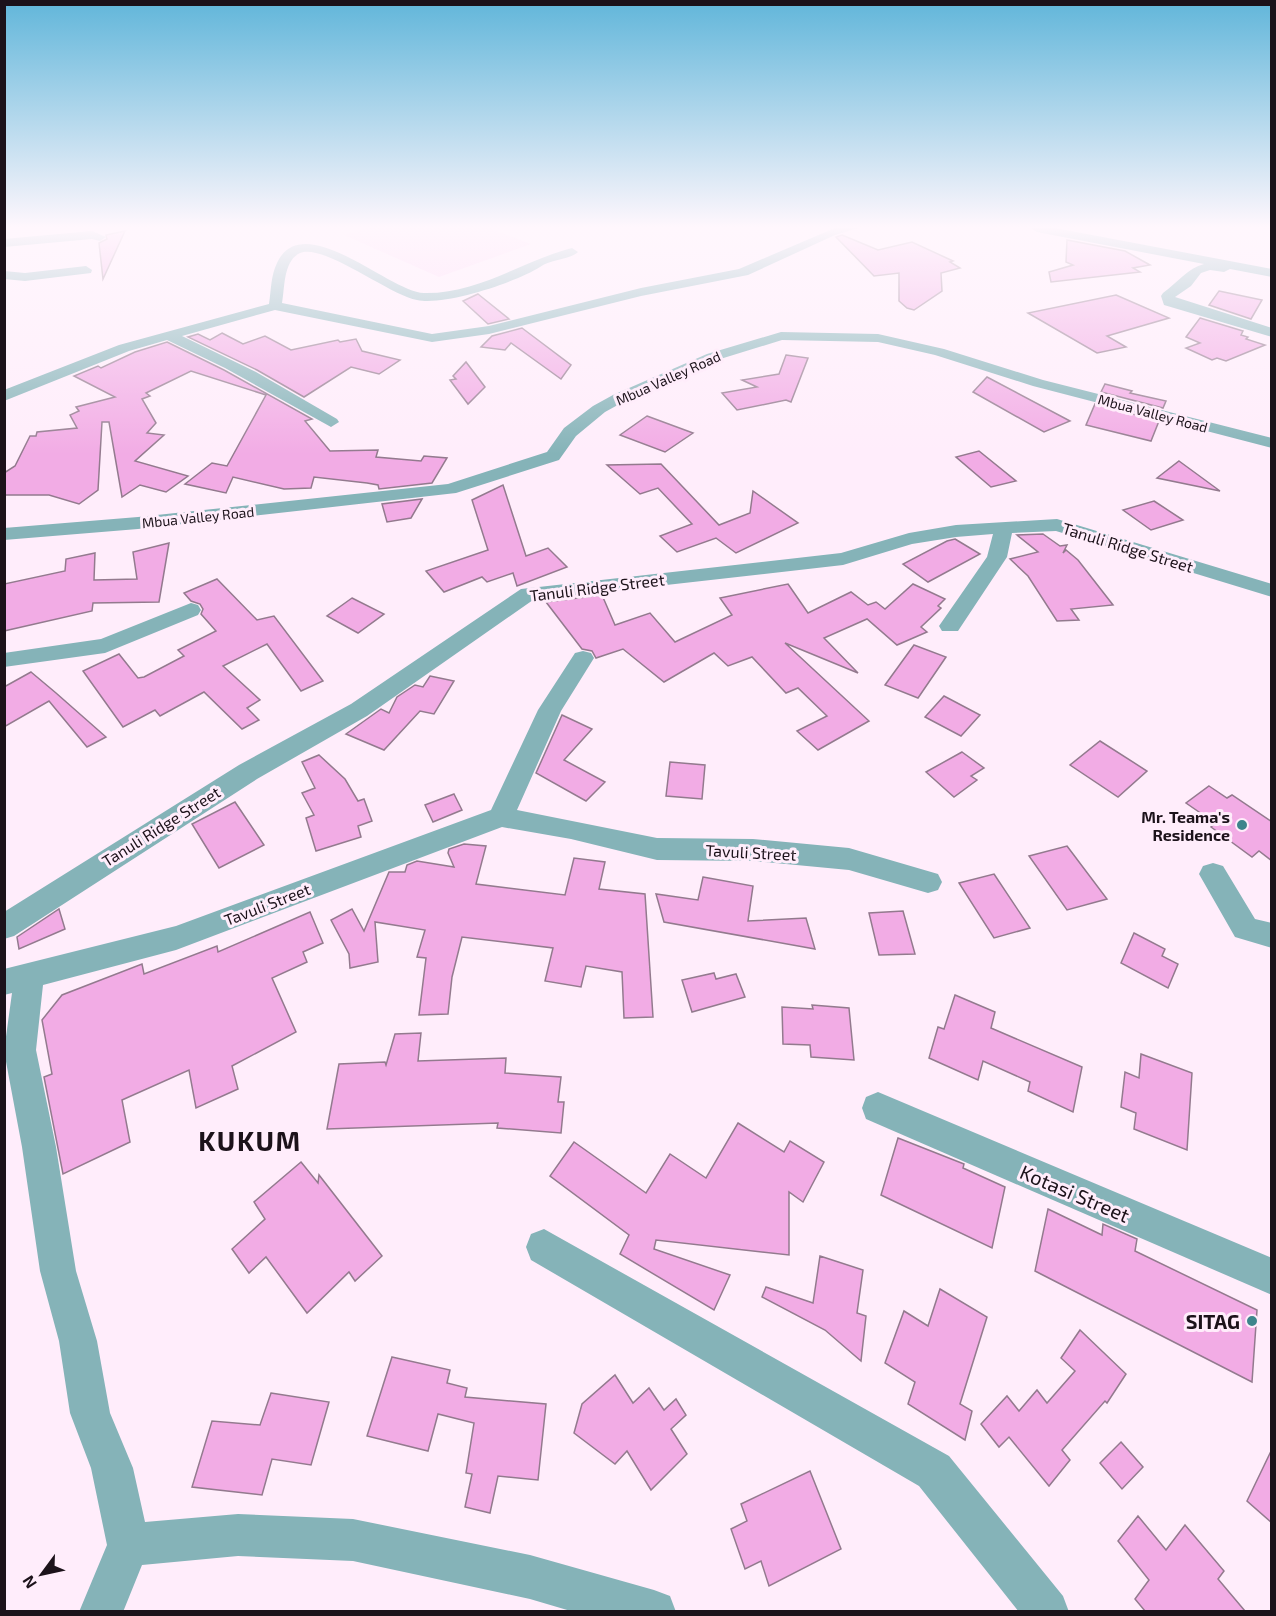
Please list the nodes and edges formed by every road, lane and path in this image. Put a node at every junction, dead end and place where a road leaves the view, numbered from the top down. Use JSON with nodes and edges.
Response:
{"nodes":[{"id":1,"x":595,"y":303,"type":"edge"},
{"id":2,"x":1174,"y":303,"type":"edge"},
{"id":3,"x":275,"y":306,"type":"joint"},
{"id":4,"x":1272,"y":333,"type":"edge"},
{"id":5,"x":167,"y":335,"type":"junction"},
{"id":6,"x":4,"y":396,"type":"edge"},
{"id":7,"x":331,"y":422,"type":"dead end"},
{"id":8,"x":1272,"y":443,"type":"edge"},
{"id":9,"x":1004,"y":527,"type":"junction"},
{"id":10,"x":4,"y":534,"type":"edge"},
{"id":11,"x":1272,"y":591,"type":"edge"},
{"id":12,"x":191,"y":610,"type":"dead end"},
{"id":13,"x":950,"y":626,"type":"dead end"},
{"id":14,"x":583,"y":658,"type":"dead end"},
{"id":15,"x":4,"y":660,"type":"edge"},
{"id":16,"x":501,"y":817,"type":"junction"},
{"id":17,"x":1213,"y":874,"type":"dead end"},
{"id":18,"x":928,"y":882,"type":"dead end"},
{"id":19,"x":4,"y":927,"type":"edge"},
{"id":20,"x":1272,"y":936,"type":"edge"},
{"id":21,"x":17,"y":979,"type":"edge"},
{"id":22,"x":878,"y":1107,"type":"dead end"},
{"id":23,"x":544,"y":1247,"type":"dead end"},
{"id":24,"x":1272,"y":1277,"type":"edge"},
{"id":25,"x":129,"y":1545,"type":"junction"},
{"id":26,"x":101,"y":1611,"type":"edge"},
{"id":27,"x":654,"y":1611,"type":"edge"},
{"id":28,"x":1047,"y":1611,"type":"edge"}],
"edges":[{"from":1,"to":3,"type":"street"},
{"from":2,"to":4,"type":"street"},
{"from":3,"to":5,"type":"street"},
{"from":5,"to":6,"type":"street"},
{"from":5,"to":7,"type":"street"},
{"from":8,"to":10,"type":"street","name":"Mbua Valley Road"},
{"from":9,"to":11,"type":"street","name":"Tanuli Ridge Street"},
{"from":9,"to":13,"type":"street"},
{"from":9,"to":19,"type":"street","name":"Tanuli Ridge Street"},
{"from":12,"to":15,"type":"street"},
{"from":14,"to":16,"type":"street"},
{"from":16,"to":18,"type":"street","name":"Tavuli Street"},
{"from":16,"to":21,"type":"street","name":"Tavuli Street"},
{"from":17,"to":20,"type":"street"},
{"from":21,"to":25,"type":"street"},
{"from":22,"to":24,"type":"street","name":"Kotasi Street"},
{"from":23,"to":28,"type":"street"},
{"from":25,"to":26,"type":"street"},
{"from":25,"to":27,"type":"street"}]}
